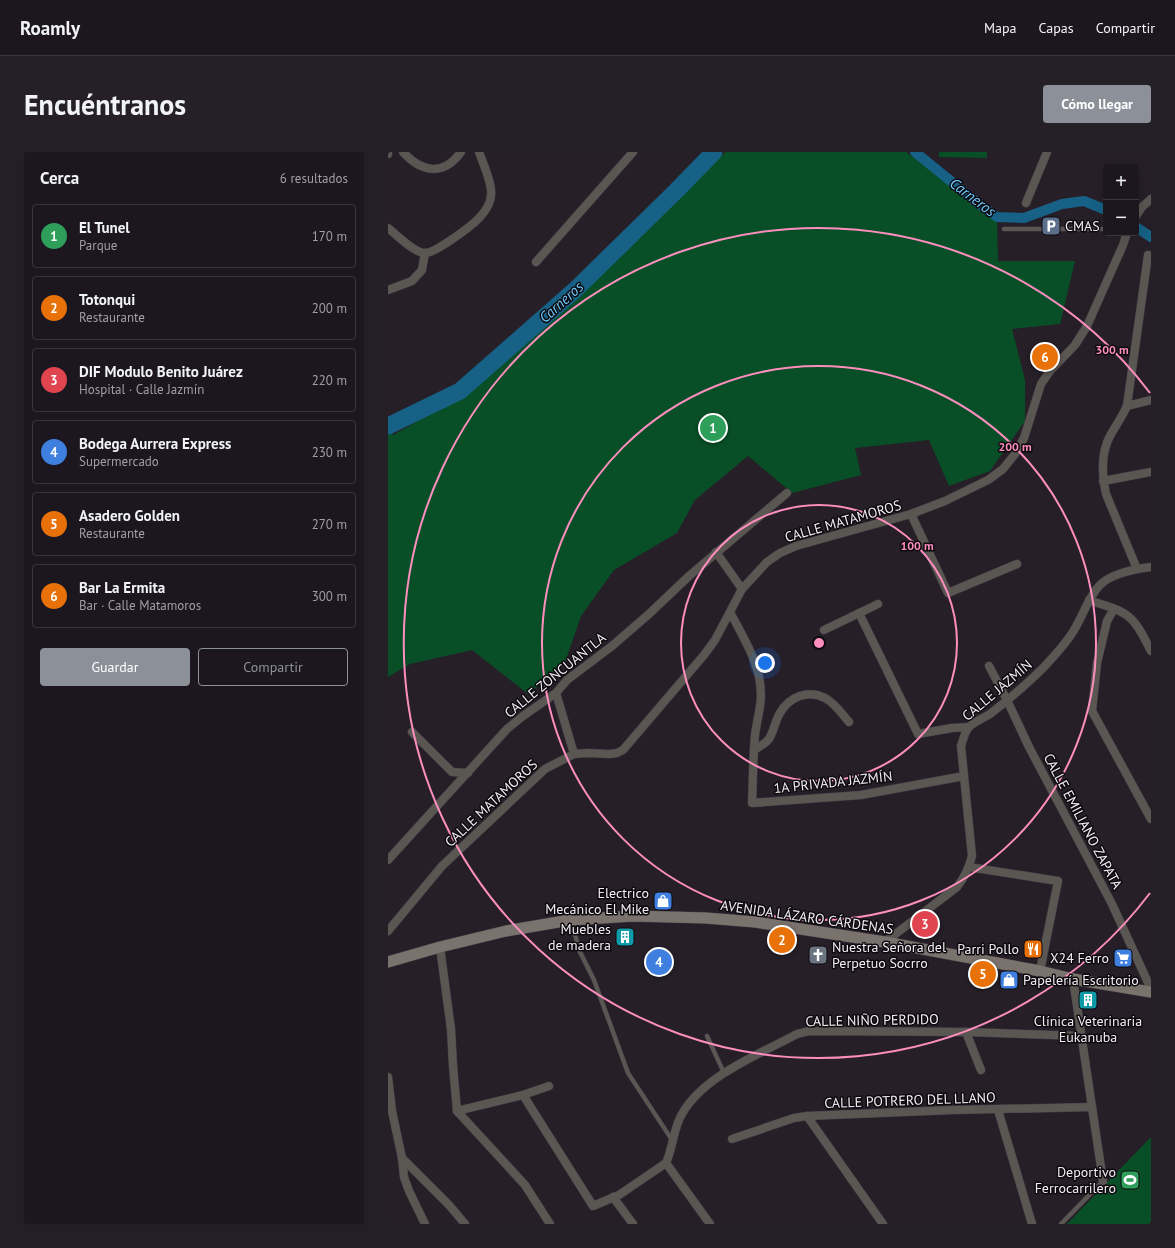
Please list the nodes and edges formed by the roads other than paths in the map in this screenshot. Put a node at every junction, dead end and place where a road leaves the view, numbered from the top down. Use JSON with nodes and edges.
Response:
{"nodes":[{"id":1,"x":404,"y":152,"type":"edge"},
{"id":2,"x":462,"y":152,"type":"edge"},
{"id":3,"x":479,"y":152,"type":"edge"},
{"id":4,"x":633,"y":152,"type":"edge"},
{"id":5,"x":1047,"y":152,"type":"edge"},
{"id":6,"x":1151,"y":199,"type":"edge"},
{"id":7,"x":1026,"y":202,"type":"dead end"},
{"id":8,"x":1139,"y":212,"type":"edge"},
{"id":9,"x":388,"y":228,"type":"edge"},
{"id":10,"x":1004,"y":229,"type":"dead end"},
{"id":11,"x":1103,"y":229,"type":"edge"},
{"id":12,"x":1126,"y":236,"type":"edge"},
{"id":13,"x":426,"y":253,"type":"junction"},
{"id":14,"x":1148,"y":255,"type":"dead end"},
{"id":15,"x":536,"y":262,"type":"dead end"},
{"id":16,"x":388,"y":290,"type":"edge"},
{"id":17,"x":1151,"y":400,"type":"edge"},
{"id":18,"x":1127,"y":406,"type":"junction"},
{"id":19,"x":1151,"y":472,"type":"edge"},
{"id":20,"x":1103,"y":481,"type":"junction"},
{"id":21,"x":787,"y":493,"type":"dead end"},
{"id":22,"x":911,"y":514,"type":"junction"},
{"id":23,"x":716,"y":552,"type":"junction"},
{"id":24,"x":1017,"y":564,"type":"dead end"},
{"id":25,"x":1150,"y":568,"type":"edge"},
{"id":26,"x":1137,"y":569,"type":"junction"},
{"id":27,"x":742,"y":590,"type":"junction"},
{"id":28,"x":1089,"y":600,"type":"junction"},
{"id":29,"x":878,"y":604,"type":"dead end"},
{"id":30,"x":1114,"y":609,"type":"junction"},
{"id":31,"x":730,"y":612,"type":"junction"},
{"id":32,"x":859,"y":613,"type":"junction"},
{"id":33,"x":824,"y":630,"type":"dead end"},
{"id":34,"x":1151,"y":651,"type":"edge"},
{"id":35,"x":989,"y":666,"type":"dead end"},
{"id":36,"x":556,"y":693,"type":"junction"},
{"id":37,"x":1007,"y":700,"type":"junction"},
{"id":38,"x":849,"y":722,"type":"dead end"},
{"id":39,"x":969,"y":727,"type":"junction"},
{"id":40,"x":412,"y":732,"type":"dead end"},
{"id":41,"x":754,"y":750,"type":"junction"},
{"id":42,"x":574,"y":754,"type":"junction"},
{"id":43,"x":468,"y":773,"type":"junction"},
{"id":44,"x":964,"y":776,"type":"junction"},
{"id":45,"x":1151,"y":819,"type":"edge"},
{"id":46,"x":388,"y":860,"type":"edge"},
{"id":47,"x":969,"y":867,"type":"junction"},
{"id":48,"x":570,"y":920,"type":"junction"},
{"id":49,"x":388,"y":931,"type":"edge"},
{"id":50,"x":884,"y":942,"type":"junction"},
{"id":51,"x":440,"y":947,"type":"junction"},
{"id":52,"x":388,"y":962,"type":"edge"},
{"id":53,"x":1040,"y":972,"type":"junction"},
{"id":54,"x":1073,"y":979,"type":"junction"},
{"id":55,"x":1151,"y":990,"type":"edge"},
{"id":56,"x":966,"y":1032,"type":"junction"},
{"id":57,"x":707,"y":1036,"type":"dead end"},
{"id":58,"x":1081,"y":1036,"type":"junction"},
{"id":59,"x":982,"y":1070,"type":"dead end"},
{"id":60,"x":724,"y":1073,"type":"junction"},
{"id":61,"x":388,"y":1077,"type":"edge"},
{"id":62,"x":549,"y":1086,"type":"dead end"},
{"id":63,"x":523,"y":1095,"type":"junction"},
{"id":64,"x":1092,"y":1107,"type":"junction"},
{"id":65,"x":390,"y":1110,"type":"edge"},
{"id":66,"x":998,"y":1110,"type":"junction"},
{"id":67,"x":457,"y":1111,"type":"junction"},
{"id":68,"x":807,"y":1116,"type":"junction"},
{"id":69,"x":732,"y":1140,"type":"dead end"},
{"id":70,"x":672,"y":1141,"type":"junction"},
{"id":71,"x":402,"y":1158,"type":"junction"},
{"id":72,"x":666,"y":1163,"type":"junction"},
{"id":73,"x":1103,"y":1181,"type":"joint"},
{"id":74,"x":613,"y":1197,"type":"junction"},
{"id":75,"x":425,"y":1224,"type":"edge"},
{"id":76,"x":465,"y":1224,"type":"edge"},
{"id":77,"x":550,"y":1224,"type":"edge"},
{"id":78,"x":633,"y":1224,"type":"edge"},
{"id":79,"x":710,"y":1224,"type":"edge"},
{"id":80,"x":883,"y":1224,"type":"edge"},
{"id":81,"x":1032,"y":1224,"type":"edge"},
{"id":82,"x":1061,"y":1224,"type":"edge"}],
"edges":[{"from":1,"to":2,"type":"street"},
{"from":3,"to":13,"type":"street"},
{"from":4,"to":15,"type":"street"},
{"from":5,"to":7,"type":"street"},
{"from":6,"to":8,"type":"street"},
{"from":9,"to":13,"type":"street"},
{"from":10,"to":11,"type":"lane"},
{"from":12,"to":22,"type":"street","name":"CALLE MATAMOROS"},
{"from":13,"to":16,"type":"street"},
{"from":14,"to":18,"type":"street"},
{"from":17,"to":18,"type":"street"},
{"from":18,"to":20,"type":"street"},
{"from":19,"to":20,"type":"street"},
{"from":20,"to":26,"type":"street"},
{"from":21,"to":23,"type":"street","name":"CALLE ZONCUANTLA"},
{"from":22,"to":24,"type":"street"},
{"from":22,"to":27,"type":"street","name":"CALLE MATAMOROS"},
{"from":23,"to":27,"type":"street"},
{"from":23,"to":36,"type":"street","name":"CALLE ZONCUANTLA"},
{"from":25,"to":26,"type":"street","name":"CALLE JAZMÍN"},
{"from":26,"to":28,"type":"street","name":"CALLE JAZMÍN"},
{"from":27,"to":31,"type":"street","name":"CALLE MATAMOROS"},
{"from":28,"to":30,"type":"street"},
{"from":28,"to":37,"type":"street","name":"CALLE JAZMÍN"},
{"from":29,"to":32,"type":"street"},
{"from":30,"to":34,"type":"street"},
{"from":30,"to":45,"type":"street"},
{"from":31,"to":41,"type":"street"},
{"from":31,"to":42,"type":"street","name":"CALLE MATAMOROS"},
{"from":32,"to":33,"type":"street"},
{"from":32,"to":39,"type":"street"},
{"from":35,"to":37,"type":"street","name":"CALLE EMILIANO ZAPATA"},
{"from":36,"to":42,"type":"street"},
{"from":36,"to":43,"type":"street","name":"CALLE ZONCUANTLA"},
{"from":37,"to":39,"type":"street","name":"CALLE JAZMÍN"},
{"from":37,"to":55,"type":"street","name":"CALLE EMILIANO ZAPATA"},
{"from":38,"to":41,"type":"street"},
{"from":39,"to":44,"type":"street","name":"CALLE JAZMÍN"},
{"from":40,"to":43,"type":"street"},
{"from":41,"to":44,"type":"street","name":"1A PRIVADA JAZMÍN"},
{"from":42,"to":49,"type":"street","name":"CALLE MATAMOROS"},
{"from":43,"to":46,"type":"street","name":"CALLE ZONCUANTLA"},
{"from":44,"to":47,"type":"street","name":"CALLE JAZMÍN"},
{"from":47,"to":50,"type":"street","name":"CALLE JAZMÍN"},
{"from":47,"to":53,"type":"street"},
{"from":48,"to":50,"type":"main road","name":"AVENIDA LÁZARO CÁRDENAS"},
{"from":48,"to":51,"type":"main road","name":"AVENIDA LÁZARO CÁRDENAS"},
{"from":48,"to":70,"type":"lane"},
{"from":50,"to":53,"type":"main road","name":"AVENIDA LÁZARO CÁRDENAS"},
{"from":51,"to":52,"type":"main road","name":"AVENIDA LÁZARO CÁRDENAS"},
{"from":51,"to":67,"type":"street"},
{"from":53,"to":54,"type":"main road","name":"AVENIDA LÁZARO CÁRDENAS"},
{"from":54,"to":55,"type":"main road","name":"AVENIDA LÁZARO CÁRDENAS"},
{"from":54,"to":58,"type":"street"},
{"from":56,"to":58,"type":"street","name":"CALLE NIÑO PERDIDO"},
{"from":56,"to":59,"type":"street"},
{"from":56,"to":60,"type":"street","name":"CALLE NIÑO PERDIDO"},
{"from":57,"to":60,"type":"lane"},
{"from":58,"to":64,"type":"street"},
{"from":60,"to":70,"type":"street","name":"CALLE NIÑO PERDIDO"},
{"from":61,"to":65,"type":"street"},
{"from":62,"to":63,"type":"street"},
{"from":63,"to":67,"type":"street"},
{"from":63,"to":74,"type":"street"},
{"from":64,"to":66,"type":"street","name":"CALLE POTRERO DEL LLANO"},
{"from":64,"to":73,"type":"street"},
{"from":65,"to":71,"type":"street"},
{"from":66,"to":68,"type":"street","name":"CALLE POTRERO DEL LLANO"},
{"from":66,"to":81,"type":"street"},
{"from":67,"to":77,"type":"street"},
{"from":68,"to":69,"type":"street","name":"CALLE POTRERO DEL LLANO"},
{"from":68,"to":80,"type":"street"},
{"from":70,"to":72,"type":"street","name":"CALLE NIÑO PERDIDO"},
{"from":71,"to":75,"type":"street"},
{"from":71,"to":76,"type":"street"},
{"from":72,"to":74,"type":"street"},
{"from":72,"to":79,"type":"street"},
{"from":73,"to":82,"type":"lane"},
{"from":74,"to":78,"type":"street"}]}
